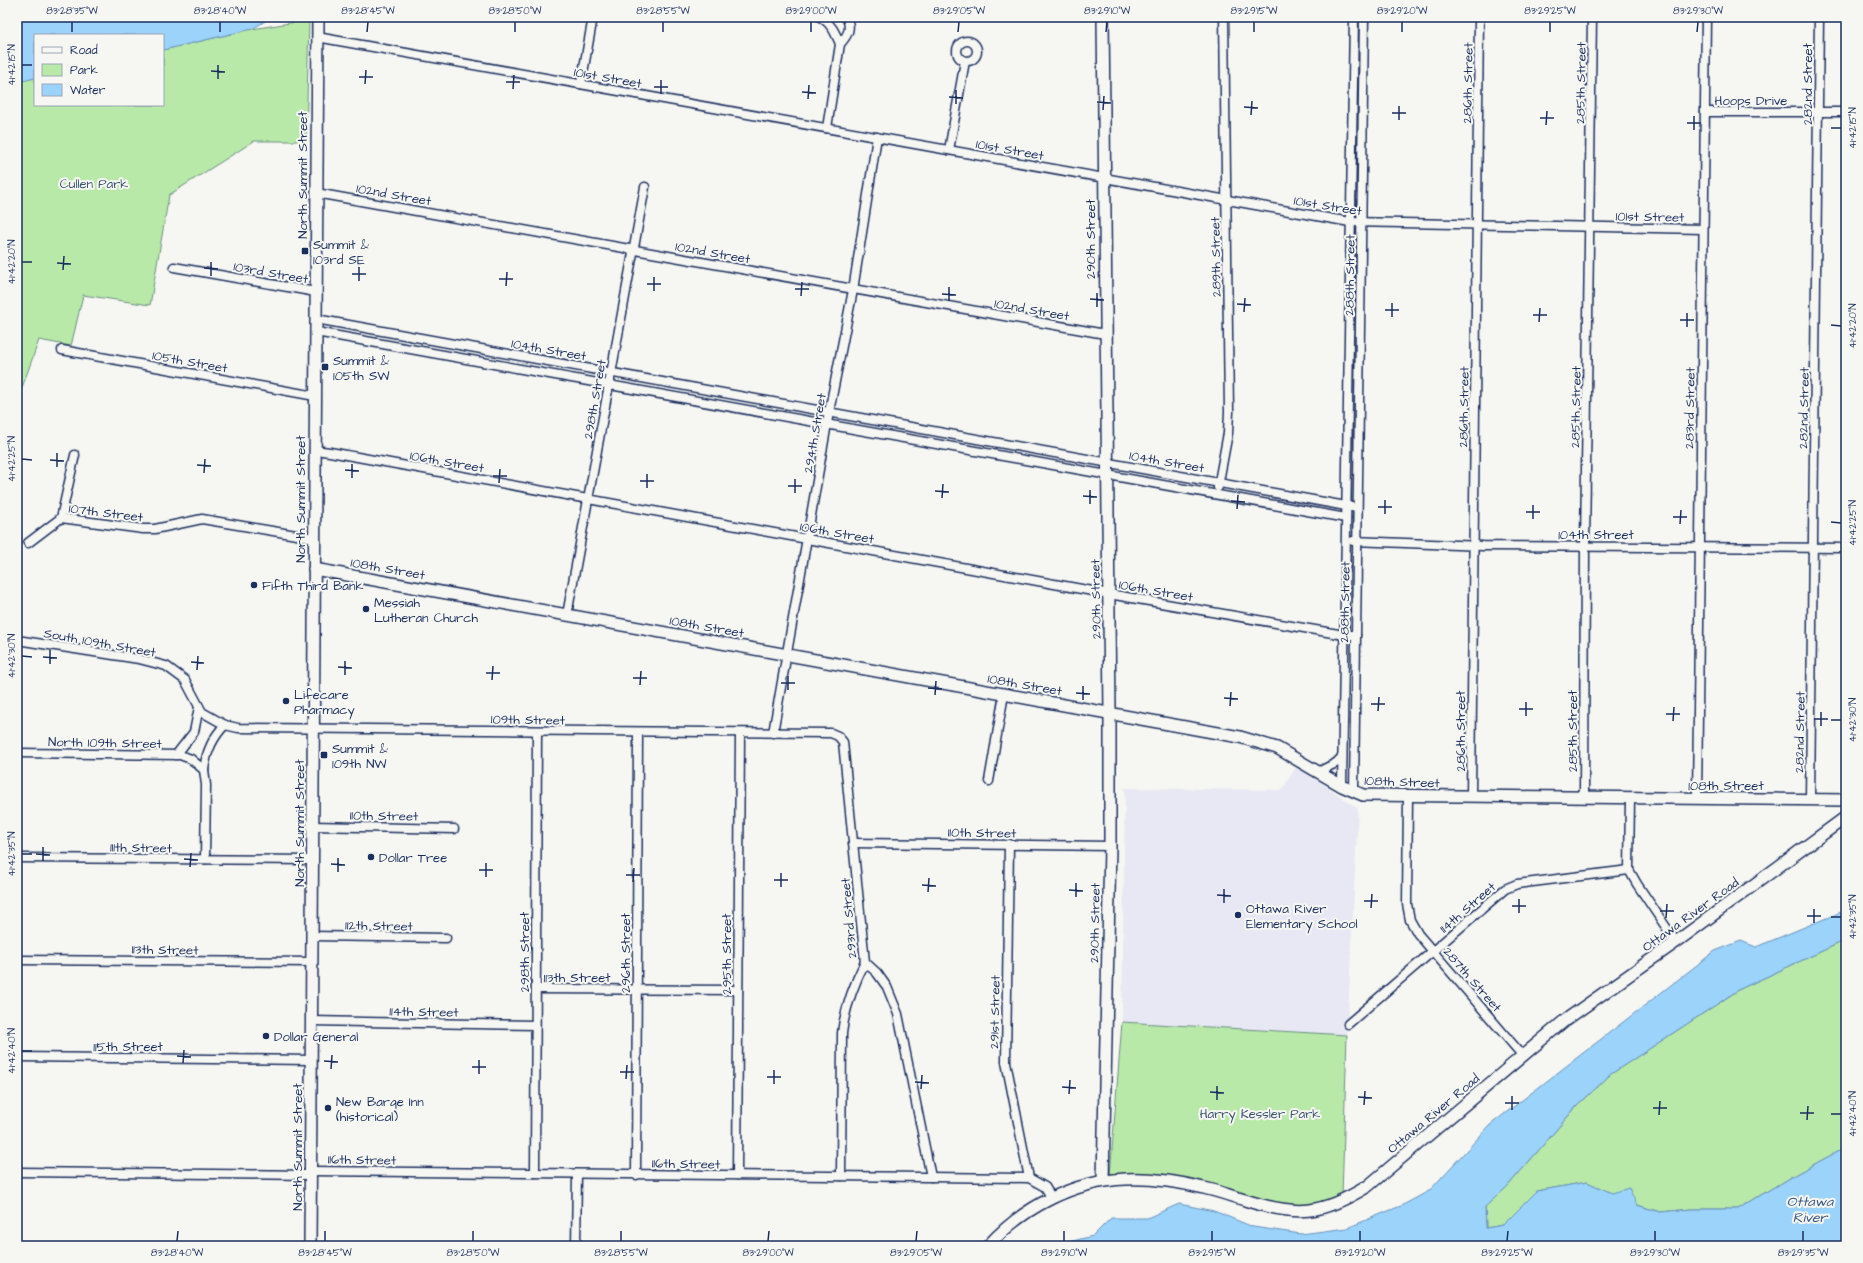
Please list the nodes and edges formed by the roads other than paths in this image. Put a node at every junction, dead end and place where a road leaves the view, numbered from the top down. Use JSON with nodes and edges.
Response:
{"nodes":[{"id":1,"x":318,"y":17,"type":"edge"},
{"id":2,"x":593,"y":17,"type":"edge"},
{"id":3,"x":846,"y":17,"type":"edge"},
{"id":4,"x":1103,"y":17,"type":"edge"},
{"id":5,"x":1224,"y":17,"type":"edge"},
{"id":6,"x":1354,"y":17,"type":"edge"},
{"id":7,"x":1364,"y":17,"type":"edge"},
{"id":8,"x":1480,"y":17,"type":"edge"},
{"id":9,"x":1592,"y":17,"type":"edge"},
{"id":10,"x":1706,"y":17,"type":"edge"},
{"id":11,"x":1819,"y":17,"type":"edge"},
{"id":12,"x":823,"y":18,"type":"edge"},
{"id":13,"x":317,"y":37,"type":"junction"},
{"id":14,"x":840,"y":44,"type":"junction"},
{"id":15,"x":965,"y":61,"type":"dead end"},
{"id":16,"x":1353,"y":67,"type":"junction"},
{"id":17,"x":1364,"y":68,"type":"junction"},
{"id":18,"x":581,"y":84,"type":"junction"},
{"id":19,"x":1705,"y":112,"type":"junction"},
{"id":20,"x":1819,"y":112,"type":"junction"},
{"id":21,"x":1846,"y":112,"type":"edge"},
{"id":22,"x":827,"y":128,"type":"junction"},
{"id":23,"x":878,"y":138,"type":"junction"},
{"id":24,"x":949,"y":150,"type":"junction"},
{"id":25,"x":1104,"y":178,"type":"junction"},
{"id":26,"x":645,"y":187,"type":"dead end"},
{"id":27,"x":316,"y":193,"type":"junction"},
{"id":28,"x":1226,"y":200,"type":"junction"},
{"id":29,"x":1350,"y":222,"type":"junction"},
{"id":30,"x":1361,"y":224,"type":"junction"},
{"id":31,"x":1477,"y":226,"type":"junction"},
{"id":32,"x":1590,"y":227,"type":"junction"},
{"id":33,"x":1703,"y":229,"type":"junction"},
{"id":34,"x":634,"y":250,"type":"junction"},
{"id":35,"x":174,"y":267,"type":"dead end"},
{"id":36,"x":853,"y":290,"type":"junction"},
{"id":37,"x":316,"y":292,"type":"junction"},
{"id":38,"x":316,"y":319,"type":"junction"},
{"id":39,"x":1349,"y":320,"type":"junction"},
{"id":40,"x":1360,"y":320,"type":"junction"},
{"id":41,"x":316,"y":332,"type":"junction"},
{"id":42,"x":1105,"y":334,"type":"junction"},
{"id":43,"x":465,"y":346,"type":"junction"},
{"id":44,"x":62,"y":350,"type":"dead end"},
{"id":45,"x":463,"y":358,"type":"junction"},
{"id":46,"x":611,"y":373,"type":"junction"},
{"id":47,"x":609,"y":385,"type":"junction"},
{"id":48,"x":723,"y":393,"type":"junction"},
{"id":49,"x":315,"y":396,"type":"junction"},
{"id":50,"x":720,"y":405,"type":"junction"},
{"id":51,"x":829,"y":412,"type":"junction"},
{"id":52,"x":1347,"y":414,"type":"junction"},
{"id":53,"x":1359,"y":414,"type":"junction"},
{"id":54,"x":827,"y":424,"type":"junction"},
{"id":55,"x":973,"y":438,"type":"junction"},
{"id":56,"x":314,"y":450,"type":"junction"},
{"id":57,"x":971,"y":450,"type":"junction"},
{"id":58,"x":75,"y":455,"type":"dead end"},
{"id":59,"x":1107,"y":462,"type":"junction"},
{"id":60,"x":1107,"y":475,"type":"junction"},
{"id":61,"x":1218,"y":483,"type":"junction"},
{"id":62,"x":1216,"y":495,"type":"junction"},
{"id":63,"x":588,"y":499,"type":"junction"},
{"id":64,"x":1346,"y":506,"type":"junction"},
{"id":65,"x":1357,"y":508,"type":"junction"},
{"id":66,"x":61,"y":518,"type":"junction"},
{"id":67,"x":1346,"y":518,"type":"junction"},
{"id":68,"x":314,"y":538,"type":"junction"},
{"id":69,"x":808,"y":539,"type":"junction"},
{"id":70,"x":1345,"y":539,"type":"junction"},
{"id":71,"x":1357,"y":542,"type":"junction"},
{"id":72,"x":28,"y":543,"type":"dead end"},
{"id":73,"x":1473,"y":545,"type":"junction"},
{"id":74,"x":1585,"y":546,"type":"junction"},
{"id":75,"x":1699,"y":546,"type":"junction"},
{"id":76,"x":1813,"y":547,"type":"junction"},
{"id":77,"x":1846,"y":548,"type":"edge"},
{"id":78,"x":314,"y":569,"type":"junction"},
{"id":79,"x":1109,"y":594,"type":"junction"},
{"id":80,"x":567,"y":615,"type":"junction"},
{"id":81,"x":1344,"y":635,"type":"junction"},
{"id":82,"x":1356,"y":635,"type":"junction"},
{"id":83,"x":17,"y":640,"type":"edge"},
{"id":84,"x":787,"y":655,"type":"junction"},
{"id":85,"x":1004,"y":694,"type":"junction"},
{"id":86,"x":199,"y":707,"type":"junction"},
{"id":87,"x":1110,"y":714,"type":"junction"},
{"id":88,"x":225,"y":725,"type":"junction"},
{"id":89,"x":313,"y":728,"type":"junction"},
{"id":90,"x":537,"y":731,"type":"junction"},
{"id":91,"x":638,"y":732,"type":"junction"},
{"id":92,"x":740,"y":733,"type":"junction"},
{"id":93,"x":773,"y":733,"type":"junction"},
{"id":94,"x":831,"y":733,"type":"joint"},
{"id":95,"x":17,"y":753,"type":"edge"},
{"id":96,"x":176,"y":755,"type":"junction"},
{"id":97,"x":1342,"y":757,"type":"junction"},
{"id":98,"x":204,"y":770,"type":"junction"},
{"id":99,"x":1318,"y":772,"type":"junction"},
{"id":100,"x":988,"y":781,"type":"dead end"},
{"id":101,"x":1342,"y":786,"type":"junction"},
{"id":102,"x":1354,"y":792,"type":"junction"},
{"id":103,"x":1408,"y":796,"type":"junction"},
{"id":104,"x":1471,"y":797,"type":"junction"},
{"id":105,"x":1584,"y":798,"type":"junction"},
{"id":106,"x":1630,"y":798,"type":"junction"},
{"id":107,"x":1697,"y":798,"type":"junction"},
{"id":108,"x":1810,"y":800,"type":"junction"},
{"id":109,"x":1844,"y":812,"type":"edge"},
{"id":110,"x":313,"y":826,"type":"junction"},
{"id":111,"x":454,"y":829,"type":"dead end"},
{"id":112,"x":853,"y":843,"type":"junction"},
{"id":113,"x":1009,"y":844,"type":"junction"},
{"id":114,"x":1110,"y":846,"type":"junction"},
{"id":115,"x":17,"y":858,"type":"edge"},
{"id":116,"x":205,"y":859,"type":"junction"},
{"id":117,"x":312,"y":860,"type":"junction"},
{"id":118,"x":1629,"y":870,"type":"junction"},
{"id":119,"x":312,"y":936,"type":"junction"},
{"id":120,"x":446,"y":938,"type":"dead end"},
{"id":121,"x":1676,"y":942,"type":"junction"},
{"id":122,"x":1434,"y":951,"type":"junction"},
{"id":123,"x":17,"y":960,"type":"edge"},
{"id":124,"x":312,"y":962,"type":"junction"},
{"id":125,"x":865,"y":962,"type":"junction"},
{"id":126,"x":536,"y":988,"type":"junction"},
{"id":127,"x":637,"y":989,"type":"junction"},
{"id":128,"x":738,"y":990,"type":"junction"},
{"id":129,"x":312,"y":1021,"type":"junction"},
{"id":130,"x":1348,"y":1024,"type":"dead end"},
{"id":131,"x":535,"y":1025,"type":"junction"},
{"id":132,"x":1522,"y":1055,"type":"junction"},
{"id":133,"x":17,"y":1057,"type":"edge"},
{"id":134,"x":311,"y":1060,"type":"junction"},
{"id":135,"x":17,"y":1172,"type":"edge"},
{"id":136,"x":311,"y":1173,"type":"junction"},
{"id":137,"x":535,"y":1173,"type":"junction"},
{"id":138,"x":578,"y":1174,"type":"junction"},
{"id":139,"x":636,"y":1174,"type":"junction"},
{"id":140,"x":737,"y":1176,"type":"junction"},
{"id":141,"x":841,"y":1176,"type":"junction"},
{"id":142,"x":932,"y":1177,"type":"junction"},
{"id":143,"x":1029,"y":1178,"type":"junction"},
{"id":144,"x":1103,"y":1181,"type":"junction"},
{"id":145,"x":1052,"y":1198,"type":"junction"},
{"id":146,"x":310,"y":1246,"type":"edge"},
{"id":147,"x":576,"y":1246,"type":"edge"},
{"id":148,"x":988,"y":1246,"type":"edge"}],
"edges":[{"from":1,"to":13,"type":"street","name":"North Summit Street"},
{"from":2,"to":18,"type":"street"},
{"from":3,"to":14,"type":"street"},
{"from":4,"to":25,"type":"street","name":"290th Street"},
{"from":5,"to":28,"type":"street","name":"289th Street"},
{"from":6,"to":16,"type":"street","name":"288th Street"},
{"from":7,"to":17,"type":"street","name":"288th Street"},
{"from":8,"to":31,"type":"street","name":"286th Street"},
{"from":9,"to":32,"type":"street","name":"285th Street"},
{"from":10,"to":19,"type":"street","name":"283rd Street"},
{"from":11,"to":20,"type":"street","name":"282nd Street"},
{"from":12,"to":14,"type":"street"},
{"from":13,"to":18,"type":"street","name":"101st Street"},
{"from":13,"to":27,"type":"street","name":"North Summit Street"},
{"from":14,"to":22,"type":"street"},
{"from":15,"to":24,"type":"street"},
{"from":16,"to":17,"type":"street"},
{"from":16,"to":29,"type":"street","name":"288th Street"},
{"from":17,"to":30,"type":"street","name":"288th Street"},
{"from":18,"to":22,"type":"street","name":"101st Street"},
{"from":19,"to":20,"type":"street","name":"Hoops Drive"},
{"from":19,"to":33,"type":"street","name":"283rd Street"},
{"from":20,"to":21,"type":"street","name":"Hoops Drive"},
{"from":20,"to":76,"type":"street","name":"282nd Street"},
{"from":22,"to":23,"type":"street","name":"101st Street"},
{"from":23,"to":24,"type":"street","name":"101st Street"},
{"from":23,"to":36,"type":"street","name":"294th Street"},
{"from":24,"to":25,"type":"street","name":"101st Street"},
{"from":25,"to":28,"type":"street","name":"101st Street"},
{"from":25,"to":42,"type":"street","name":"290th Street"},
{"from":26,"to":34,"type":"street","name":"298th Street"},
{"from":27,"to":34,"type":"street","name":"102nd Street"},
{"from":27,"to":37,"type":"street","name":"North Summit Street"},
{"from":28,"to":29,"type":"street","name":"101st Street"},
{"from":28,"to":61,"type":"street","name":"289th Street"},
{"from":29,"to":30,"type":"street","name":"101st Street"},
{"from":29,"to":39,"type":"street","name":"288th Street"},
{"from":30,"to":31,"type":"street","name":"101st Street"},
{"from":30,"to":40,"type":"street","name":"288th Street"},
{"from":31,"to":32,"type":"street","name":"101st Street"},
{"from":31,"to":73,"type":"street","name":"286th Street"},
{"from":32,"to":33,"type":"street","name":"101st Street"},
{"from":32,"to":74,"type":"street","name":"285th Street"},
{"from":33,"to":75,"type":"street","name":"283rd Street"},
{"from":34,"to":36,"type":"street","name":"102nd Street"},
{"from":34,"to":46,"type":"street","name":"298th Street"},
{"from":35,"to":37,"type":"street","name":"103rd Street"},
{"from":36,"to":42,"type":"street","name":"102nd Street"},
{"from":36,"to":51,"type":"street","name":"294th Street"},
{"from":37,"to":38,"type":"street","name":"North Summit Street"},
{"from":38,"to":41,"type":"street","name":"North Summit Street"},
{"from":38,"to":43,"type":"street","name":"104th Street"},
{"from":39,"to":40,"type":"street"},
{"from":39,"to":52,"type":"street","name":"288th Street"},
{"from":40,"to":53,"type":"street","name":"288th Street"},
{"from":41,"to":45,"type":"street","name":"104th Street"},
{"from":41,"to":49,"type":"street","name":"North Summit Street"},
{"from":42,"to":59,"type":"street","name":"290th Street"},
{"from":43,"to":45,"type":"street"},
{"from":43,"to":46,"type":"street","name":"104th Street"},
{"from":44,"to":49,"type":"street","name":"105th Street"},
{"from":45,"to":47,"type":"street","name":"104th Street"},
{"from":46,"to":47,"type":"street","name":"298th Street"},
{"from":46,"to":48,"type":"street","name":"104th Street"},
{"from":47,"to":50,"type":"street","name":"104th Street"},
{"from":47,"to":63,"type":"street","name":"298th Street"},
{"from":48,"to":50,"type":"street"},
{"from":48,"to":51,"type":"street","name":"104th Street"},
{"from":49,"to":56,"type":"street","name":"North Summit Street"},
{"from":50,"to":54,"type":"street","name":"104th Street"},
{"from":51,"to":54,"type":"street","name":"294th Street"},
{"from":51,"to":55,"type":"street","name":"104th Street"},
{"from":52,"to":53,"type":"street"},
{"from":52,"to":64,"type":"street","name":"288th Street"},
{"from":53,"to":65,"type":"street","name":"288th Street"},
{"from":54,"to":57,"type":"street","name":"104th Street"},
{"from":54,"to":69,"type":"street","name":"294th Street"},
{"from":55,"to":57,"type":"street"},
{"from":55,"to":59,"type":"street","name":"104th Street"},
{"from":56,"to":63,"type":"street","name":"106th Street"},
{"from":56,"to":68,"type":"street","name":"North Summit Street"},
{"from":57,"to":60,"type":"street","name":"104th Street"},
{"from":58,"to":66,"type":"street","name":"107th Street"},
{"from":59,"to":60,"type":"street","name":"290th Street"},
{"from":59,"to":61,"type":"street","name":"104th Street"},
{"from":60,"to":62,"type":"street","name":"104th Street"},
{"from":60,"to":79,"type":"street","name":"290th Street"},
{"from":61,"to":62,"type":"street","name":"289th Street"},
{"from":61,"to":64,"type":"street","name":"104th Street"},
{"from":62,"to":67,"type":"street","name":"104th Street"},
{"from":63,"to":69,"type":"street","name":"106th Street"},
{"from":63,"to":80,"type":"street","name":"298th Street"},
{"from":64,"to":65,"type":"street","name":"104th Street"},
{"from":64,"to":67,"type":"street","name":"288th Street"},
{"from":65,"to":71,"type":"street","name":"288th Street"},
{"from":66,"to":68,"type":"street","name":"107th Street"},
{"from":66,"to":72,"type":"street","name":"107th Street"},
{"from":67,"to":70,"type":"street","name":"288th Street"},
{"from":68,"to":78,"type":"street","name":"North Summit Street"},
{"from":69,"to":79,"type":"street","name":"106th Street"},
{"from":69,"to":84,"type":"street","name":"294th Street"},
{"from":70,"to":71,"type":"street","name":"104th Street"},
{"from":70,"to":81,"type":"street","name":"288th Street"},
{"from":71,"to":73,"type":"street","name":"104th Street"},
{"from":71,"to":82,"type":"street","name":"288th Street"},
{"from":73,"to":74,"type":"street","name":"104th Street"},
{"from":73,"to":104,"type":"street","name":"286th Street"},
{"from":74,"to":75,"type":"street","name":"104th Street"},
{"from":74,"to":105,"type":"street","name":"285th Street"},
{"from":75,"to":76,"type":"street","name":"104th Street"},
{"from":75,"to":107,"type":"street","name":"283rd Street"},
{"from":76,"to":77,"type":"street","name":"104th Street"},
{"from":76,"to":108,"type":"street","name":"282nd Street"},
{"from":78,"to":80,"type":"street","name":"108th Street"},
{"from":78,"to":89,"type":"street","name":"North Summit Street"},
{"from":79,"to":81,"type":"street","name":"106th Street"},
{"from":79,"to":87,"type":"street","name":"290th Street"},
{"from":80,"to":84,"type":"street","name":"108th Street"},
{"from":81,"to":82,"type":"street","name":"106th Street"},
{"from":81,"to":97,"type":"street","name":"288th Street"},
{"from":82,"to":102,"type":"street","name":"288th Street"},
{"from":83,"to":86,"type":"street","name":"South 109th Street"},
{"from":84,"to":85,"type":"street","name":"108th Street"},
{"from":84,"to":93,"type":"street","name":"294th Street"},
{"from":85,"to":87,"type":"street","name":"108th Street"},
{"from":85,"to":100,"type":"street"},
{"from":86,"to":88,"type":"street","name":"South 109th Street"},
{"from":86,"to":96,"type":"street"},
{"from":87,"to":99,"type":"street","name":"108th Street"},
{"from":87,"to":114,"type":"street","name":"290th Street"},
{"from":88,"to":89,"type":"street","name":"109th Street"},
{"from":88,"to":98,"type":"street"},
{"from":89,"to":90,"type":"street","name":"109th Street"},
{"from":89,"to":110,"type":"street","name":"North Summit Street"},
{"from":90,"to":91,"type":"street","name":"109th Street"},
{"from":90,"to":126,"type":"street","name":"298th Street"},
{"from":91,"to":92,"type":"street","name":"109th Street"},
{"from":91,"to":127,"type":"street","name":"296th Street"},
{"from":92,"to":93,"type":"street","name":"109th Street"},
{"from":92,"to":128,"type":"street","name":"295th Street"},
{"from":93,"to":94,"type":"street","name":"109th Street"},
{"from":94,"to":112,"type":"street","name":"293rd Street"},
{"from":95,"to":96,"type":"street","name":"North 109th Street"},
{"from":96,"to":98,"type":"street","name":"North 109th Street"},
{"from":97,"to":99,"type":"street"},
{"from":97,"to":101,"type":"street","name":"288th Street"},
{"from":98,"to":116,"type":"street"},
{"from":99,"to":101,"type":"street","name":"108th Street"},
{"from":101,"to":102,"type":"street","name":"108th Street"},
{"from":102,"to":103,"type":"street","name":"108th Street"},
{"from":103,"to":104,"type":"street","name":"108th Street"},
{"from":103,"to":122,"type":"street","name":"287th Street"},
{"from":104,"to":105,"type":"street","name":"108th Street"},
{"from":105,"to":106,"type":"street","name":"108th Street"},
{"from":106,"to":107,"type":"street","name":"108th Street"},
{"from":106,"to":118,"type":"street"},
{"from":107,"to":108,"type":"street","name":"108th Street"},
{"from":108,"to":109,"type":"street","name":"108th Street"},
{"from":109,"to":121,"type":"street","name":"Ottawa River Road"},
{"from":110,"to":111,"type":"street","name":"110th Street"},
{"from":110,"to":117,"type":"street","name":"North Summit Street"},
{"from":112,"to":113,"type":"street","name":"110th Street"},
{"from":112,"to":125,"type":"street","name":"293rd Street"},
{"from":113,"to":114,"type":"street","name":"110th Street"},
{"from":113,"to":143,"type":"street","name":"291st Street"},
{"from":114,"to":144,"type":"street","name":"290th Street"},
{"from":115,"to":116,"type":"street","name":"111th Street"},
{"from":116,"to":117,"type":"street","name":"111th Street"},
{"from":117,"to":119,"type":"street","name":"North Summit Street"},
{"from":118,"to":121,"type":"street"},
{"from":118,"to":122,"type":"street","name":"114th Street"},
{"from":119,"to":120,"type":"street","name":"112th Street"},
{"from":119,"to":124,"type":"street","name":"North Summit Street"},
{"from":121,"to":132,"type":"street","name":"Ottawa River Road"},
{"from":122,"to":130,"type":"street","name":"114th Street"},
{"from":122,"to":132,"type":"street","name":"287th Street"},
{"from":123,"to":124,"type":"street","name":"113th Street"},
{"from":124,"to":129,"type":"street","name":"North Summit Street"},
{"from":125,"to":141,"type":"street","name":"293rd Street"},
{"from":125,"to":142,"type":"street"},
{"from":126,"to":127,"type":"street","name":"113th Street"},
{"from":126,"to":131,"type":"street","name":"298th Street"},
{"from":127,"to":128,"type":"street","name":"113th Street"},
{"from":127,"to":139,"type":"street","name":"296th Street"},
{"from":128,"to":140,"type":"street","name":"295th Street"},
{"from":129,"to":131,"type":"street","name":"114th Street"},
{"from":129,"to":134,"type":"street","name":"North Summit Street"},
{"from":131,"to":137,"type":"street","name":"298th Street"},
{"from":132,"to":144,"type":"street","name":"Ottawa River Road"},
{"from":133,"to":134,"type":"street","name":"115th Street"},
{"from":134,"to":136,"type":"street","name":"North Summit Street"},
{"from":135,"to":136,"type":"street","name":"116th Street"},
{"from":136,"to":137,"type":"street","name":"116th Street"},
{"from":136,"to":146,"type":"street","name":"North Summit Street"},
{"from":137,"to":138,"type":"street","name":"116th Street"},
{"from":138,"to":139,"type":"street","name":"116th Street"},
{"from":138,"to":147,"type":"street"},
{"from":139,"to":140,"type":"street","name":"116th Street"},
{"from":140,"to":141,"type":"street","name":"116th Street"},
{"from":141,"to":142,"type":"street","name":"116th Street"},
{"from":142,"to":143,"type":"street","name":"116th Street"},
{"from":143,"to":145,"type":"street"},
{"from":144,"to":145,"type":"street","name":"Ottawa River Road"},
{"from":145,"to":148,"type":"street","name":"Ottawa River Road"}]}
